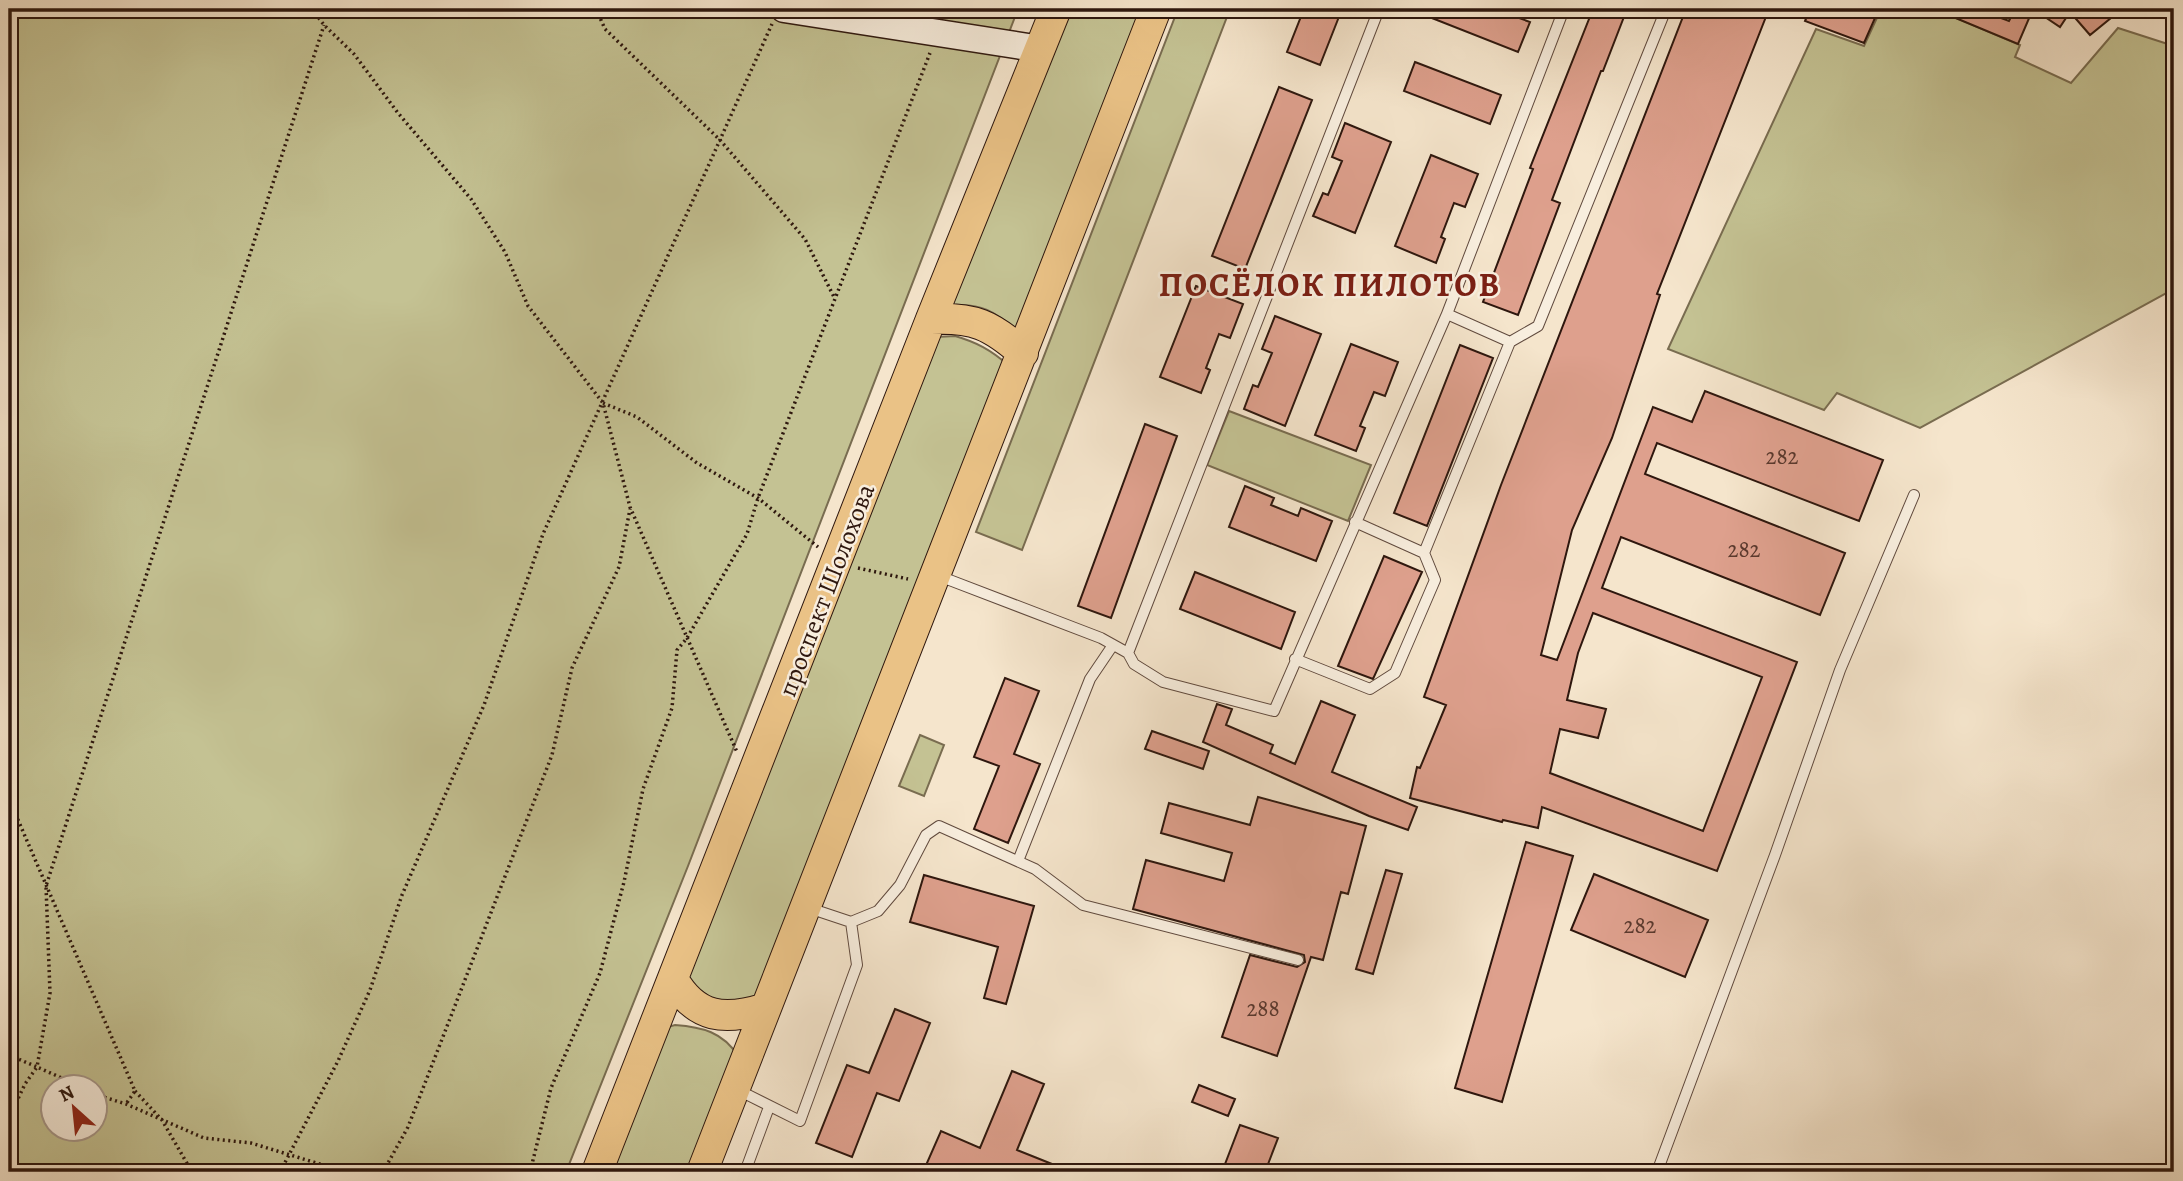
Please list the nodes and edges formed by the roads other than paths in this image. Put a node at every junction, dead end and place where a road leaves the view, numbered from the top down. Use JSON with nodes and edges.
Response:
{"nodes":[{"id":1,"x":1056,"y":9,"type":"edge"},
{"id":2,"x":1156,"y":9,"type":"edge"},
{"id":3,"x":1379,"y":9,"type":"edge"},
{"id":4,"x":1564,"y":9,"type":"edge"},
{"id":5,"x":1666,"y":9,"type":"edge"},
{"id":6,"x":778,"y":15,"type":"edge"},
{"id":7,"x":1041,"y":49,"type":"junction"},
{"id":8,"x":1447,"y":314,"type":"junction"},
{"id":9,"x":931,"y":319,"type":"junction"},
{"id":10,"x":1510,"y":342,"type":"junction"},
{"id":11,"x":1023,"y":353,"type":"junction"},
{"id":12,"x":1913,"y":495,"type":"dead end"},
{"id":13,"x":1355,"y":522,"type":"junction"},
{"id":14,"x":1424,"y":553,"type":"junction"},
{"id":15,"x":934,"y":579,"type":"junction"},
{"id":16,"x":1113,"y":645,"type":"junction"},
{"id":17,"x":1128,"y":653,"type":"junction"},
{"id":18,"x":1295,"y":659,"type":"junction"},
{"id":19,"x":1018,"y":861,"type":"junction"},
{"id":20,"x":806,"y":906,"type":"junction"},
{"id":21,"x":851,"y":922,"type":"junction"},
{"id":22,"x":1298,"y":960,"type":"dead end"},
{"id":23,"x":673,"y":979,"type":"junction"},
{"id":24,"x":766,"y":1008,"type":"junction"},
{"id":25,"x":656,"y":1022,"type":"junction"},
{"id":26,"x":747,"y":1056,"type":"junction"},
{"id":27,"x":735,"y":1088,"type":"junction"},
{"id":28,"x":769,"y":1107,"type":"junction"},
{"id":29,"x":597,"y":1172,"type":"edge"},
{"id":30,"x":702,"y":1172,"type":"edge"},
{"id":31,"x":745,"y":1172,"type":"edge"},
{"id":32,"x":1657,"y":1172,"type":"edge"}],
"edges":[{"from":1,"to":7,"type":"main road","name":"проспект Шолохова"},
{"from":2,"to":11,"type":"main road"},
{"from":3,"to":17,"type":"lane"},
{"from":4,"to":8,"type":"lane"},
{"from":5,"to":10,"type":"lane"},
{"from":6,"to":7,"type":"street"},
{"from":7,"to":9,"type":"main road","name":"проспект Шолохова"},
{"from":8,"to":10,"type":"lane"},
{"from":8,"to":13,"type":"lane"},
{"from":9,"to":11,"type":"main road"},
{"from":9,"to":23,"type":"main road","name":"проспект Шолохова"},
{"from":10,"to":14,"type":"lane"},
{"from":11,"to":15,"type":"main road"},
{"from":12,"to":32,"type":"lane"},
{"from":13,"to":14,"type":"lane"},
{"from":13,"to":18,"type":"lane"},
{"from":14,"to":18,"type":"lane"},
{"from":15,"to":16,"type":"lane"},
{"from":15,"to":20,"type":"main road"},
{"from":16,"to":17,"type":"lane"},
{"from":16,"to":19,"type":"lane"},
{"from":17,"to":18,"type":"lane"},
{"from":19,"to":21,"type":"lane"},
{"from":19,"to":22,"type":"lane"},
{"from":20,"to":21,"type":"lane"},
{"from":20,"to":24,"type":"main road"},
{"from":21,"to":28,"type":"lane"},
{"from":23,"to":24,"type":"main road"},
{"from":23,"to":25,"type":"main road","name":"проспект Шолохова"},
{"from":24,"to":26,"type":"main road"},
{"from":25,"to":26,"type":"main road"},
{"from":25,"to":29,"type":"main road","name":"проспект Шолохова"},
{"from":26,"to":27,"type":"main road"},
{"from":27,"to":28,"type":"lane"},
{"from":27,"to":30,"type":"main road"},
{"from":28,"to":31,"type":"lane"}]}
